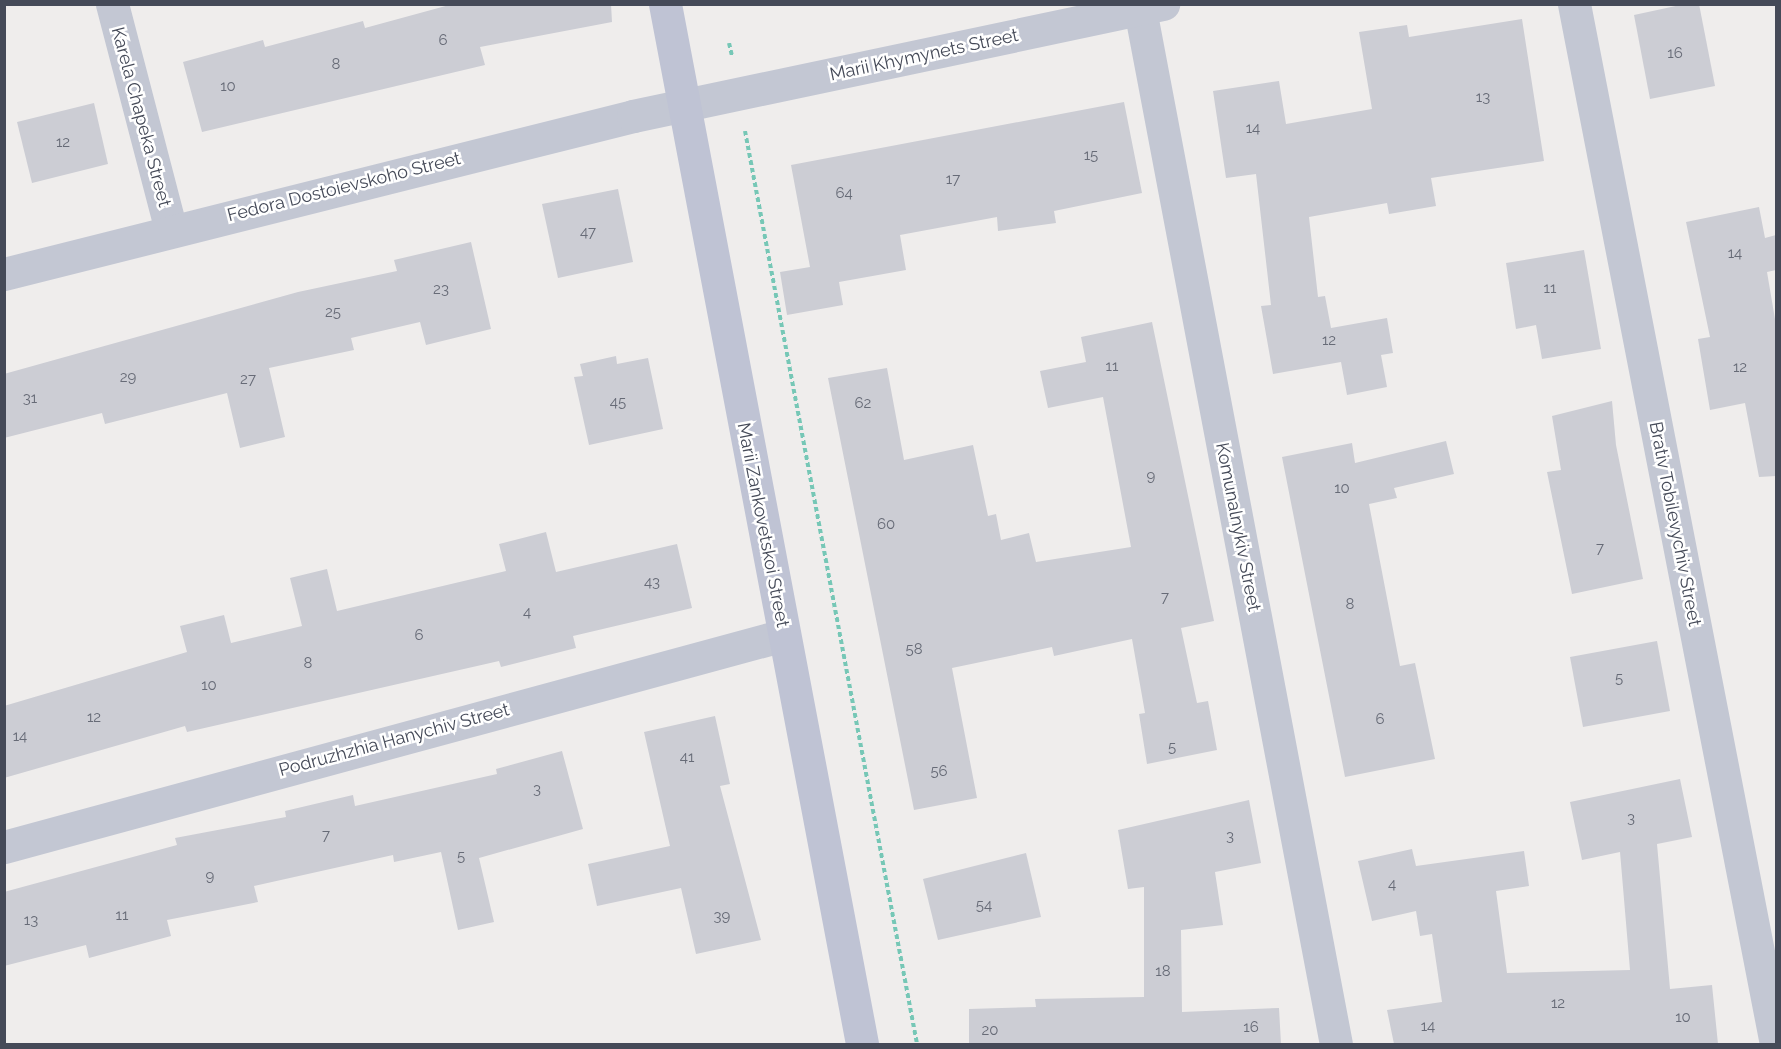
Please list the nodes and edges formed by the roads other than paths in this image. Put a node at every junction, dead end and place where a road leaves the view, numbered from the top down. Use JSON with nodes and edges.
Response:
{"nodes":[{"id":1,"x":112,"y":4,"type":"edge"},
{"id":2,"x":665,"y":4,"type":"edge"},
{"id":3,"x":1574,"y":4,"type":"edge"},
{"id":4,"x":1152,"y":7,"type":"edge"},
{"id":5,"x":685,"y":105,"type":"junction"},
{"id":6,"x":171,"y":230,"type":"junction"},
{"id":7,"x":4,"y":274,"type":"edge"},
{"id":8,"x":784,"y":635,"type":"junction"},
{"id":9,"x":4,"y":847,"type":"edge"},
{"id":10,"x":862,"y":1044,"type":"edge"},
{"id":11,"x":1336,"y":1044,"type":"edge"},
{"id":12,"x":1776,"y":1044,"type":"edge"}],
"edges":[{"from":1,"to":6,"type":"street","name":"Karela Chapeka Street"},
{"from":2,"to":5,"type":"street","name":"Marii Zankovetskoi Street"},
{"from":3,"to":12,"type":"street","name":"Brativ Tobilevychiv Street"},
{"from":4,"to":5,"type":"street","name":"Marii Khymynets Street"},
{"from":4,"to":11,"type":"street","name":"Komunalnykiv Street"},
{"from":5,"to":6,"type":"street","name":"Fedora Dostoievskoho Street"},
{"from":5,"to":8,"type":"street","name":"Marii Zankovetskoi Street"},
{"from":6,"to":7,"type":"street","name":"Fedora Dostoievskoho Street"},
{"from":8,"to":9,"type":"street","name":"Podruzhzhia Hanychiv Street"},
{"from":8,"to":10,"type":"street","name":"Marii Zankovetskoi Street"}]}
